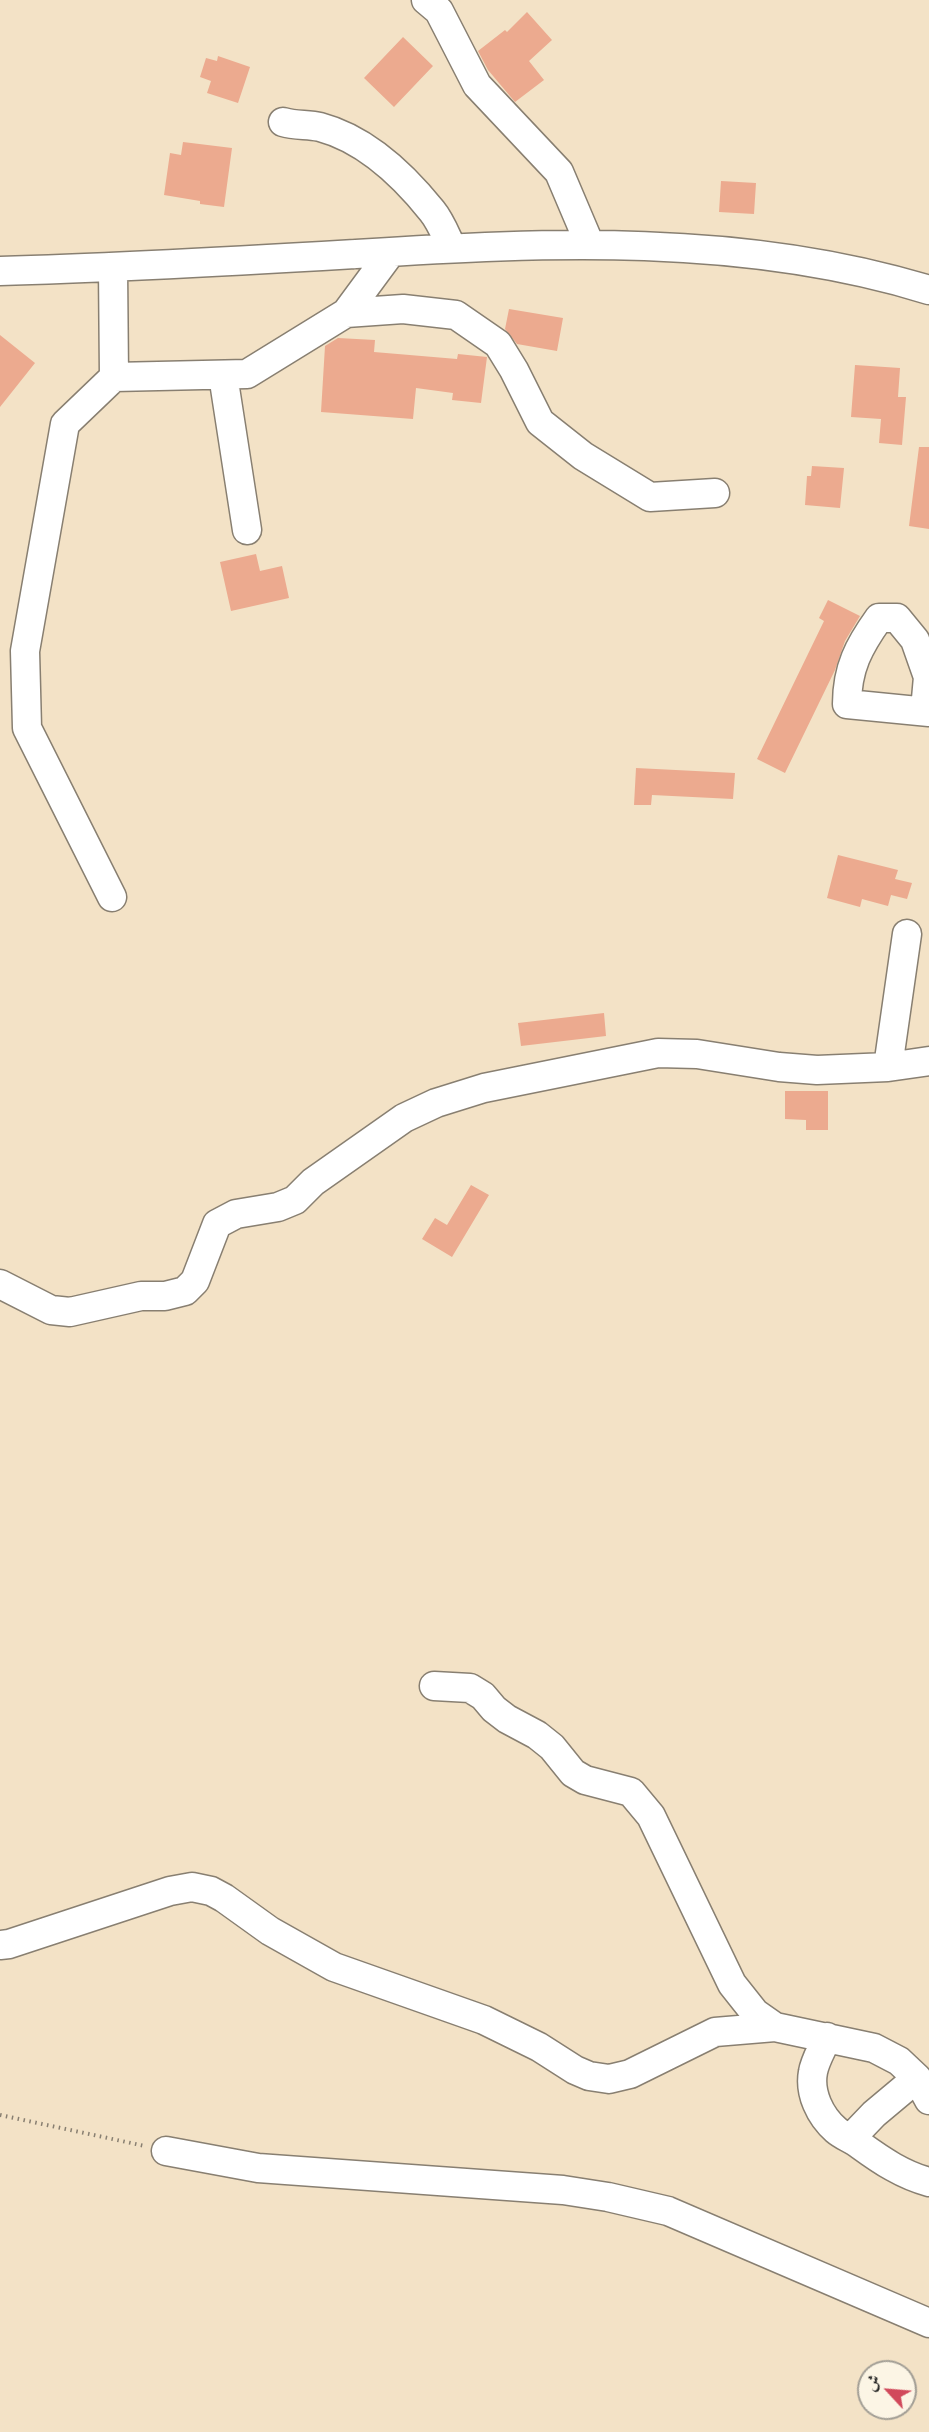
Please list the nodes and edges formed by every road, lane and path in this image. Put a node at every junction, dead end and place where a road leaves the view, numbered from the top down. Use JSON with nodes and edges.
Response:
{"nodes":[{"id":1,"x":426,"y":0,"type":"edge"},
{"id":2,"x":284,"y":122,"type":"dead end"},
{"id":3,"x":590,"y":246,"type":"junction"},
{"id":4,"x":452,"y":248,"type":"junction"},
{"id":5,"x":391,"y":252,"type":"junction"},
{"id":6,"x":113,"y":268,"type":"junction"},
{"id":7,"x":4,"y":278,"type":"edge"},
{"id":8,"x":929,"y":290,"type":"edge"},
{"id":9,"x":346,"y":313,"type":"junction"},
{"id":10,"x":223,"y":375,"type":"junction"},
{"id":11,"x":114,"y":377,"type":"junction"},
{"id":12,"x":715,"y":493,"type":"dead end"},
{"id":13,"x":247,"y":530,"type":"dead end"},
{"id":14,"x":112,"y":897,"type":"dead end"},
{"id":15,"x":907,"y":934,"type":"dead end"},
{"id":16,"x":929,"y":1061,"type":"edge"},
{"id":17,"x":888,"y":1067,"type":"junction"},
{"id":18,"x":0,"y":1284,"type":"edge"},
{"id":19,"x":434,"y":1686,"type":"dead end"},
{"id":20,"x":0,"y":1945,"type":"edge"},
{"id":21,"x":774,"y":2027,"type":"junction"},
{"id":22,"x":827,"y":2037,"type":"junction"},
{"id":23,"x":923,"y":2089,"type":"edge"},
{"id":24,"x":0,"y":2115,"type":"edge"},
{"id":25,"x":851,"y":2138,"type":"junction"},
{"id":26,"x":166,"y":2151,"type":"joint"},
{"id":27,"x":929,"y":2182,"type":"edge"},
{"id":28,"x":929,"y":2323,"type":"edge"}],
"edges":[{"from":1,"to":3,"type":"street"},
{"from":2,"to":4,"type":"street"},
{"from":3,"to":4,"type":"street"},
{"from":3,"to":8,"type":"street"},
{"from":4,"to":5,"type":"street"},
{"from":5,"to":6,"type":"street"},
{"from":5,"to":9,"type":"street"},
{"from":6,"to":7,"type":"street"},
{"from":6,"to":11,"type":"street"},
{"from":9,"to":10,"type":"street"},
{"from":9,"to":12,"type":"street"},
{"from":10,"to":11,"type":"street"},
{"from":10,"to":13,"type":"street"},
{"from":11,"to":14,"type":"street"},
{"from":15,"to":17,"type":"street"},
{"from":16,"to":17,"type":"street"},
{"from":17,"to":18,"type":"street"},
{"from":19,"to":21,"type":"street"},
{"from":20,"to":21,"type":"street"},
{"from":21,"to":22,"type":"street"},
{"from":22,"to":23,"type":"street"},
{"from":22,"to":25,"type":"street"},
{"from":23,"to":25,"type":"street"},
{"from":24,"to":26,"type":"path"},
{"from":25,"to":27,"type":"street"},
{"from":26,"to":28,"type":"street"}]}
